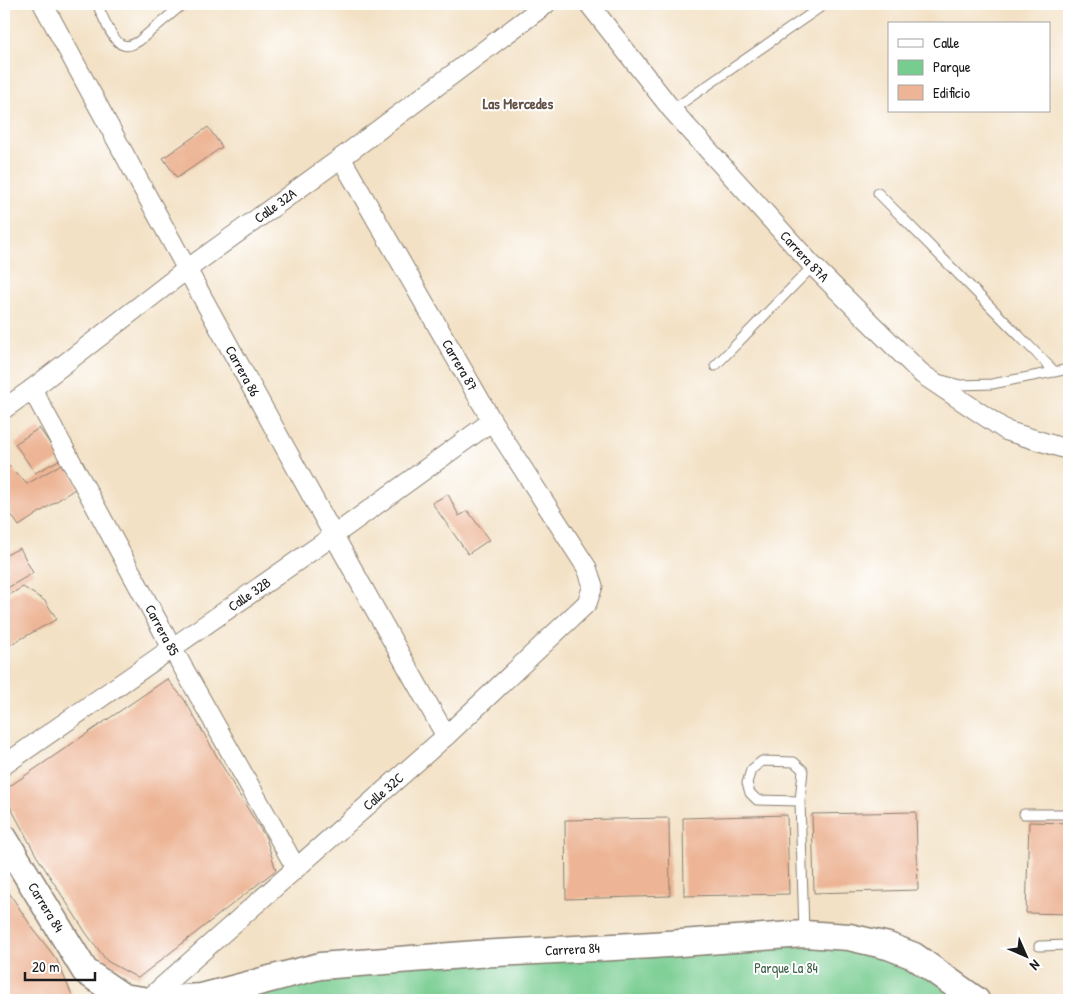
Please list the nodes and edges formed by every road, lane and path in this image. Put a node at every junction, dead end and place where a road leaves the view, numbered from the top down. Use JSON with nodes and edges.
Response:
{"nodes":[{"id":1,"x":43,"y":4,"type":"edge"},
{"id":2,"x":97,"y":4,"type":"edge"},
{"id":3,"x":183,"y":4,"type":"edge"},
{"id":4,"x":546,"y":4,"type":"edge"},
{"id":5,"x":588,"y":4,"type":"edge"},
{"id":6,"x":825,"y":4,"type":"edge"},
{"id":7,"x":672,"y":110,"type":"junction"},
{"id":8,"x":341,"y":158,"type":"junction"},
{"id":9,"x":878,"y":193,"type":"dead end"},
{"id":10,"x":813,"y":266,"type":"junction"},
{"id":11,"x":186,"y":270,"type":"junction"},
{"id":12,"x":715,"y":366,"type":"dead end"},
{"id":13,"x":1069,"y":369,"type":"edge"},
{"id":14,"x":1055,"y":372,"type":"junction"},
{"id":15,"x":922,"y":374,"type":"junction"},
{"id":16,"x":32,"y":389,"type":"junction"},
{"id":17,"x":4,"y":409,"type":"edge"},
{"id":18,"x":492,"y":421,"type":"junction"},
{"id":19,"x":1069,"y":450,"type":"edge"},
{"id":20,"x":333,"y":536,"type":"junction"},
{"id":21,"x":587,"y":568,"type":"joint"},
{"id":22,"x":172,"y":648,"type":"junction"},
{"id":23,"x":446,"y":736,"type":"junction"},
{"id":24,"x":4,"y":765,"type":"edge"},
{"id":25,"x":800,"y":801,"type":"junction"},
{"id":26,"x":1024,"y":814,"type":"dead end"},
{"id":27,"x":1069,"y":814,"type":"edge"},
{"id":28,"x":4,"y":838,"type":"edge"},
{"id":29,"x":296,"y":868,"type":"junction"},
{"id":30,"x":804,"y":934,"type":"junction"},
{"id":31,"x":1069,"y":945,"type":"edge"},
{"id":32,"x":1038,"y":946,"type":"dead end"},
{"id":33,"x":143,"y":1000,"type":"edge"},
{"id":34,"x":148,"y":1000,"type":"edge"},
{"id":35,"x":155,"y":1000,"type":"edge"},
{"id":36,"x":976,"y":1000,"type":"edge"}],
"edges":[{"from":1,"to":11,"type":"street","name":"Carrera 86"},
{"from":2,"to":3,"type":"lane"},
{"from":4,"to":8,"type":"street","name":"Calle 32A"},
{"from":5,"to":7,"type":"street","name":"Carrera 87A"},
{"from":6,"to":7,"type":"lane"},
{"from":7,"to":10,"type":"street","name":"Carrera 87A"},
{"from":8,"to":11,"type":"street","name":"Calle 32A"},
{"from":8,"to":18,"type":"street","name":"Carrera 87"},
{"from":9,"to":14,"type":"lane"},
{"from":10,"to":12,"type":"lane"},
{"from":10,"to":15,"type":"street","name":"Carrera 87A"},
{"from":11,"to":16,"type":"street","name":"Calle 32A"},
{"from":11,"to":20,"type":"street","name":"Carrera 86"},
{"from":13,"to":14,"type":"lane"},
{"from":14,"to":15,"type":"lane"},
{"from":15,"to":19,"type":"street","name":"Carrera 87A"},
{"from":16,"to":17,"type":"street","name":"Calle 32A"},
{"from":16,"to":22,"type":"street","name":"Carrera 85"},
{"from":18,"to":20,"type":"street","name":"Calle 32B"},
{"from":18,"to":21,"type":"street","name":"Carrera 87"},
{"from":20,"to":22,"type":"street","name":"Calle 32B"},
{"from":20,"to":23,"type":"street","name":"Carrera 86"},
{"from":21,"to":23,"type":"street","name":"Calle 32C"},
{"from":22,"to":24,"type":"street","name":"Calle 32B"},
{"from":22,"to":29,"type":"street","name":"Carrera 85"},
{"from":23,"to":29,"type":"street","name":"Calle 32C"},
{"from":25,"to":25,"type":"lane"},
{"from":25,"to":30,"type":"lane"},
{"from":26,"to":27,"type":"lane"},
{"from":28,"to":33,"type":"street","name":"Carrera 84"},
{"from":29,"to":34,"type":"street","name":"Calle 32C"},
{"from":30,"to":35,"type":"street","name":"Carrera 84"},
{"from":30,"to":36,"type":"street","name":"Carrera 84"},
{"from":31,"to":32,"type":"lane"}]}
